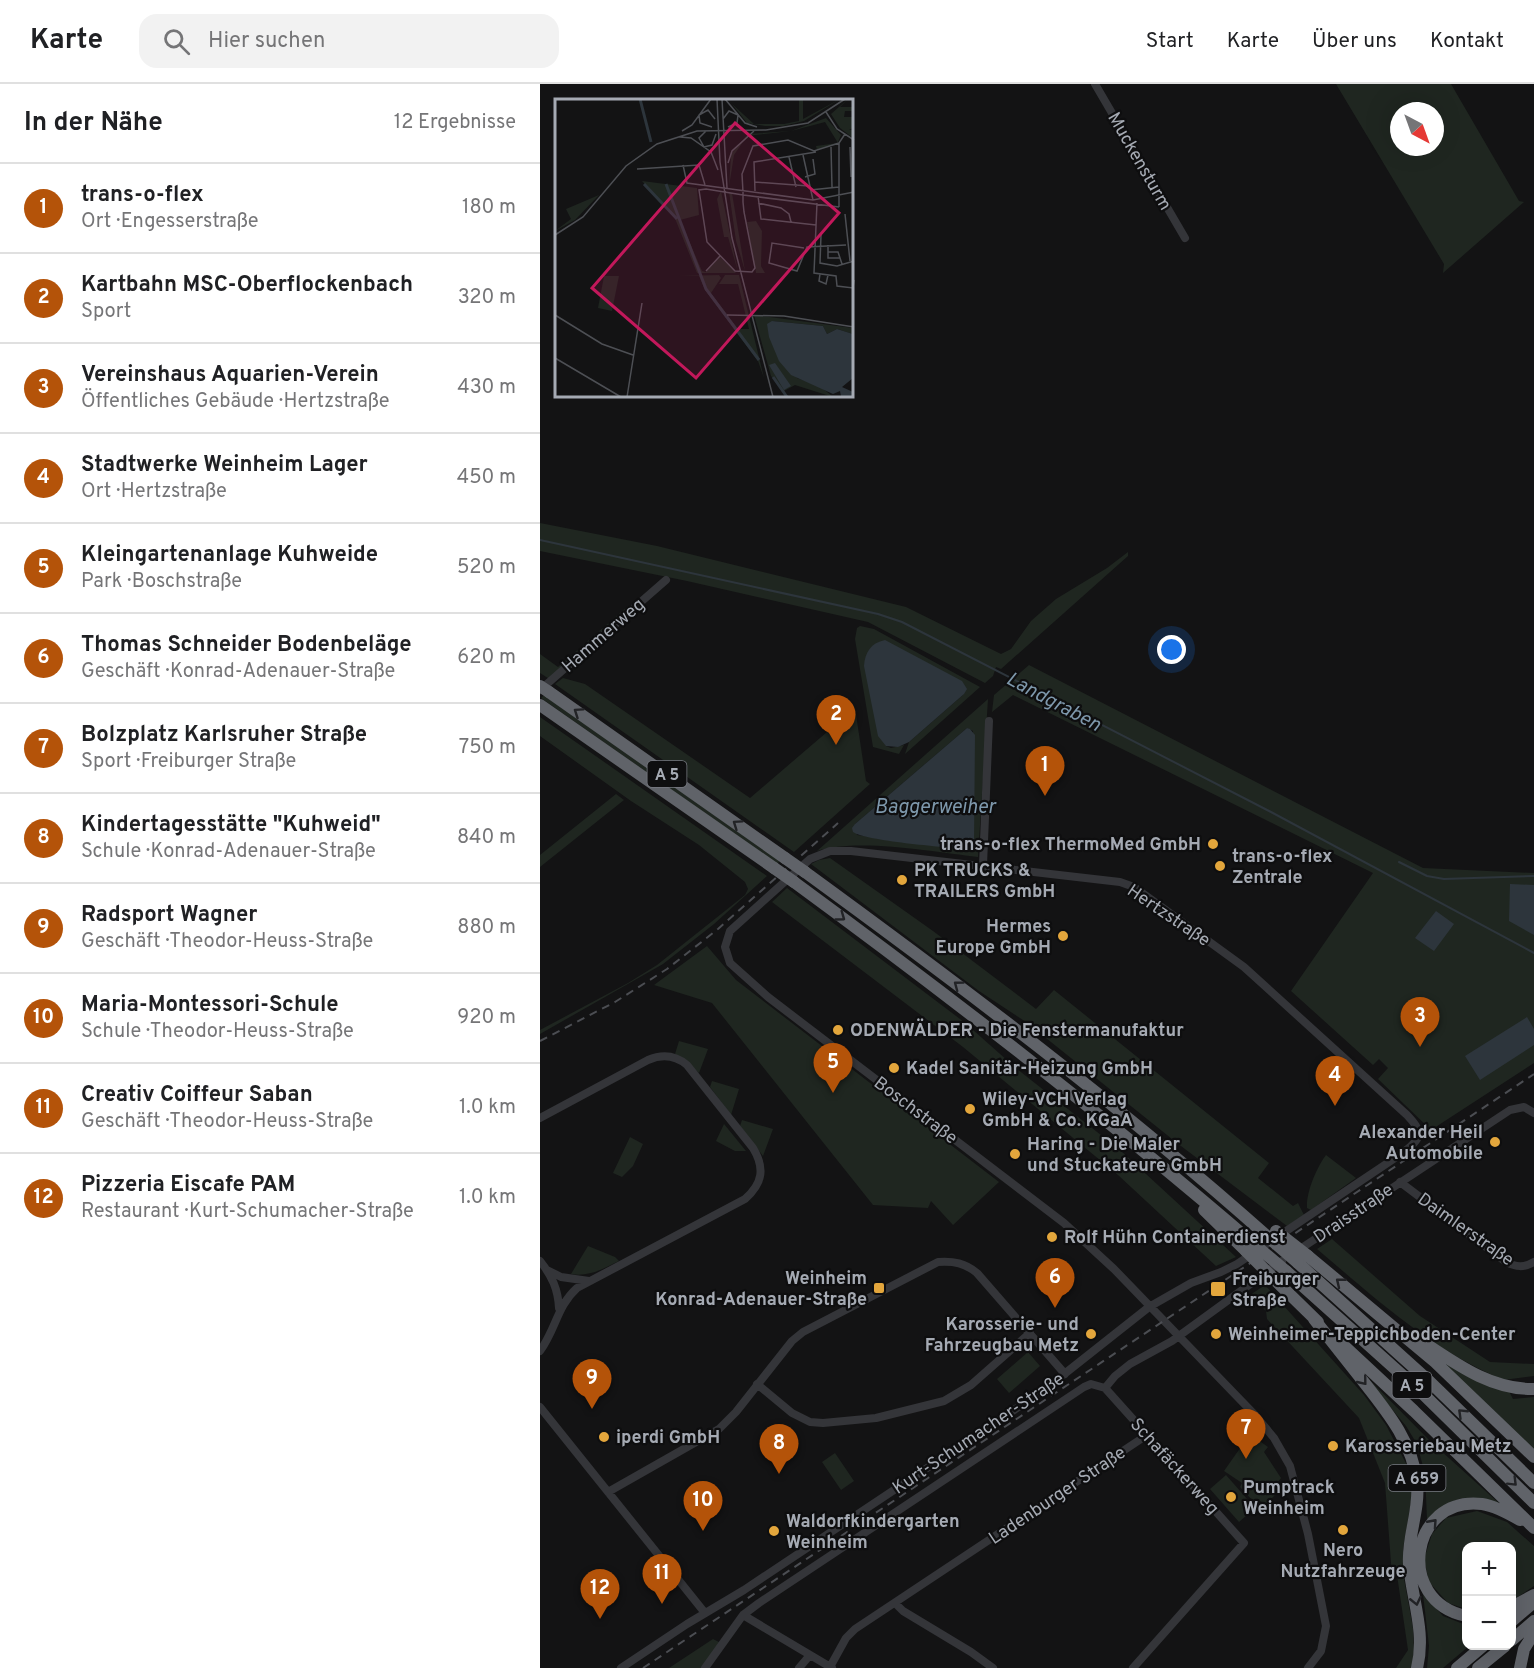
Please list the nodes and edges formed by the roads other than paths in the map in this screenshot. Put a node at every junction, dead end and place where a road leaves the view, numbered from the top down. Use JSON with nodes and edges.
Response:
{"nodes":[{"id":1,"x":1095,"y":84,"type":"edge"},
{"id":2,"x":1185,"y":238,"type":"dead end"},
{"id":3,"x":666,"y":580,"type":"dead end"},
{"id":4,"x":543,"y":689,"type":"edge"},
{"id":5,"x":540,"y":705,"type":"edge"},
{"id":6,"x":989,"y":721,"type":"dead end"},
{"id":7,"x":810,"y":859,"type":"joint"},
{"id":8,"x":983,"y":865,"type":"junction"},
{"id":9,"x":1534,"y":1113,"type":"edge"},
{"id":10,"x":540,"y":1118,"type":"edge"},
{"id":11,"x":1419,"y":1135,"type":"joint"},
{"id":12,"x":1400,"y":1182,"type":"junction"},
{"id":13,"x":1251,"y":1248,"type":"junction"},
{"id":14,"x":1303,"y":1259,"type":"junction"},
{"id":15,"x":540,"y":1262,"type":"edge"},
{"id":16,"x":1534,"y":1262,"type":"edge"},
{"id":17,"x":547,"y":1269,"type":"junction"},
{"id":18,"x":589,"y":1281,"type":"junction"},
{"id":19,"x":1149,"y":1307,"type":"junction"},
{"id":20,"x":1372,"y":1308,"type":"junction"},
{"id":21,"x":559,"y":1309,"type":"junction"},
{"id":22,"x":1314,"y":1318,"type":"junction"},
{"id":23,"x":1030,"y":1333,"type":"junction"},
{"id":24,"x":1178,"y":1337,"type":"junction"},
{"id":25,"x":540,"y":1351,"type":"edge"},
{"id":26,"x":1065,"y":1374,"type":"junction"},
{"id":27,"x":757,"y":1384,"type":"junction"},
{"id":28,"x":1105,"y":1388,"type":"junction"},
{"id":29,"x":1534,"y":1389,"type":"edge"},
{"id":30,"x":540,"y":1407,"type":"edge"},
{"id":31,"x":1147,"y":1435,"type":"junction"},
{"id":32,"x":1534,"y":1457,"type":"edge"},
{"id":33,"x":1534,"y":1483,"type":"edge"},
{"id":34,"x":608,"y":1492,"type":"junction"},
{"id":35,"x":1534,"y":1503,"type":"edge"},
{"id":36,"x":1532,"y":1526,"type":"edge"},
{"id":37,"x":1534,"y":1595,"type":"edge"},
{"id":38,"x":1534,"y":1602,"type":"edge"},
{"id":39,"x":895,"y":1603,"type":"junction"},
{"id":40,"x":1516,"y":1605,"type":"edge"},
{"id":41,"x":705,"y":1613,"type":"junction"},
{"id":42,"x":1462,"y":1614,"type":"edge"},
{"id":43,"x":743,"y":1615,"type":"junction"},
{"id":44,"x":1516,"y":1618,"type":"edge"},
{"id":45,"x":1534,"y":1621,"type":"edge"},
{"id":46,"x":1534,"y":1633,"type":"edge"},
{"id":47,"x":1516,"y":1637,"type":"edge"},
{"id":48,"x":1478,"y":1650,"type":"edge"},
{"id":49,"x":1500,"y":1650,"type":"edge"},
{"id":50,"x":810,"y":1655,"type":"junction"},
{"id":51,"x":621,"y":1668,"type":"edge"},
{"id":52,"x":705,"y":1668,"type":"edge"},
{"id":53,"x":799,"y":1668,"type":"edge"},
{"id":54,"x":831,"y":1668,"type":"edge"},
{"id":55,"x":993,"y":1668,"type":"edge"},
{"id":56,"x":1133,"y":1668,"type":"edge"},
{"id":57,"x":1308,"y":1668,"type":"edge"},
{"id":58,"x":1417,"y":1668,"type":"edge"},
{"id":59,"x":1457,"y":1668,"type":"edge"},
{"id":60,"x":1479,"y":1668,"type":"edge"},
{"id":61,"x":1520,"y":1668,"type":"edge"}],
"edges":[{"from":1,"to":2,"type":"street","name":"Muckensturm"},
{"from":3,"to":4,"type":"street","name":"Hammerweg"},
{"from":14,"to":4,"type":"highway","number":"A 5","one_way":true,"bridge":true},
{"from":5,"to":13,"type":"highway","number":"A 5","one_way":true,"bridge":true},
{"from":6,"to":8,"type":"street"},
{"from":7,"to":8,"type":"street","name":"Hertzstraße"},
{"from":7,"to":19,"type":"street","name":"Boschstraße"},
{"from":8,"to":11,"type":"street","name":"Hertzstraße"},
{"from":9,"to":12,"type":"street","name":"Draisstraße"},
{"from":10,"to":18,"type":"street"},
{"from":11,"to":19,"type":"street","name":"Kurt-Schumacher-Straße"},
{"from":12,"to":16,"type":"street","name":"Daimlerstraße"},
{"from":12,"to":24,"type":"street","name":"Draisstraße"},
{"from":13,"to":22,"type":"highway","bridge":true},
{"from":13,"to":35,"type":"highway","number":"A 5","one_way":true,"bridge":true},
{"from":20,"to":14,"type":"highway","number":"A 5","one_way":true},
{"from":33,"to":14,"type":"highway","number":"A 5","one_way":true},
{"from":15,"to":17,"type":"street"},
{"from":17,"to":18,"type":"street"},
{"from":17,"to":21,"type":"street"},
{"from":18,"to":21,"type":"street"},
{"from":19,"to":24,"type":"street"},
{"from":19,"to":26,"type":"street","name":"Kurt-Schumacher-Straße"},
{"from":20,"to":29,"type":"highway","number":"A 5"},
{"from":20,"to":32,"type":"highway","number":"A 5"},
{"from":21,"to":25,"type":"street"},
{"from":22,"to":36,"type":"highway"},
{"from":22,"to":58,"type":"highway","number":"A 659","one_way":true},
{"from":23,"to":26,"type":"street"},
{"from":23,"to":27,"type":"street"},
{"from":23,"to":27,"type":"street"},
{"from":24,"to":28,"type":"street","name":"Draisstraße"},
{"from":24,"to":57,"type":"street"},
{"from":26,"to":41,"type":"street","name":"Kurt-Schumacher-Straße"},
{"from":27,"to":34,"type":"street"},
{"from":28,"to":31,"type":"street","name":"Schafäckerweg"},
{"from":28,"to":43,"type":"street"},
{"from":30,"to":34,"type":"street"},
{"from":31,"to":39,"type":"street","name":"Ladenburger Straße"},
{"from":31,"to":56,"type":"street","name":"Schafäckerweg"},
{"from":34,"to":41,"type":"street"},
{"from":42,"to":36,"type":"highway","one_way":true},
{"from":37,"to":40,"type":"highway"},
{"from":38,"to":44,"type":"highway"},
{"from":39,"to":54,"type":"street","name":"Ladenburger Straße"},
{"from":39,"to":55,"type":"street"},
{"from":41,"to":51,"type":"street","name":"Kurt-Schumacher-Straße"},
{"from":43,"to":50,"type":"street"},
{"from":43,"to":52,"type":"street"},
{"from":45,"to":47,"type":"highway"},
{"from":46,"to":61,"type":"highway"},
{"from":48,"to":59,"type":"highway"},
{"from":49,"to":60,"type":"highway"},
{"from":50,"to":53,"type":"street"},
{"from":50,"to":54,"type":"street"}]}
